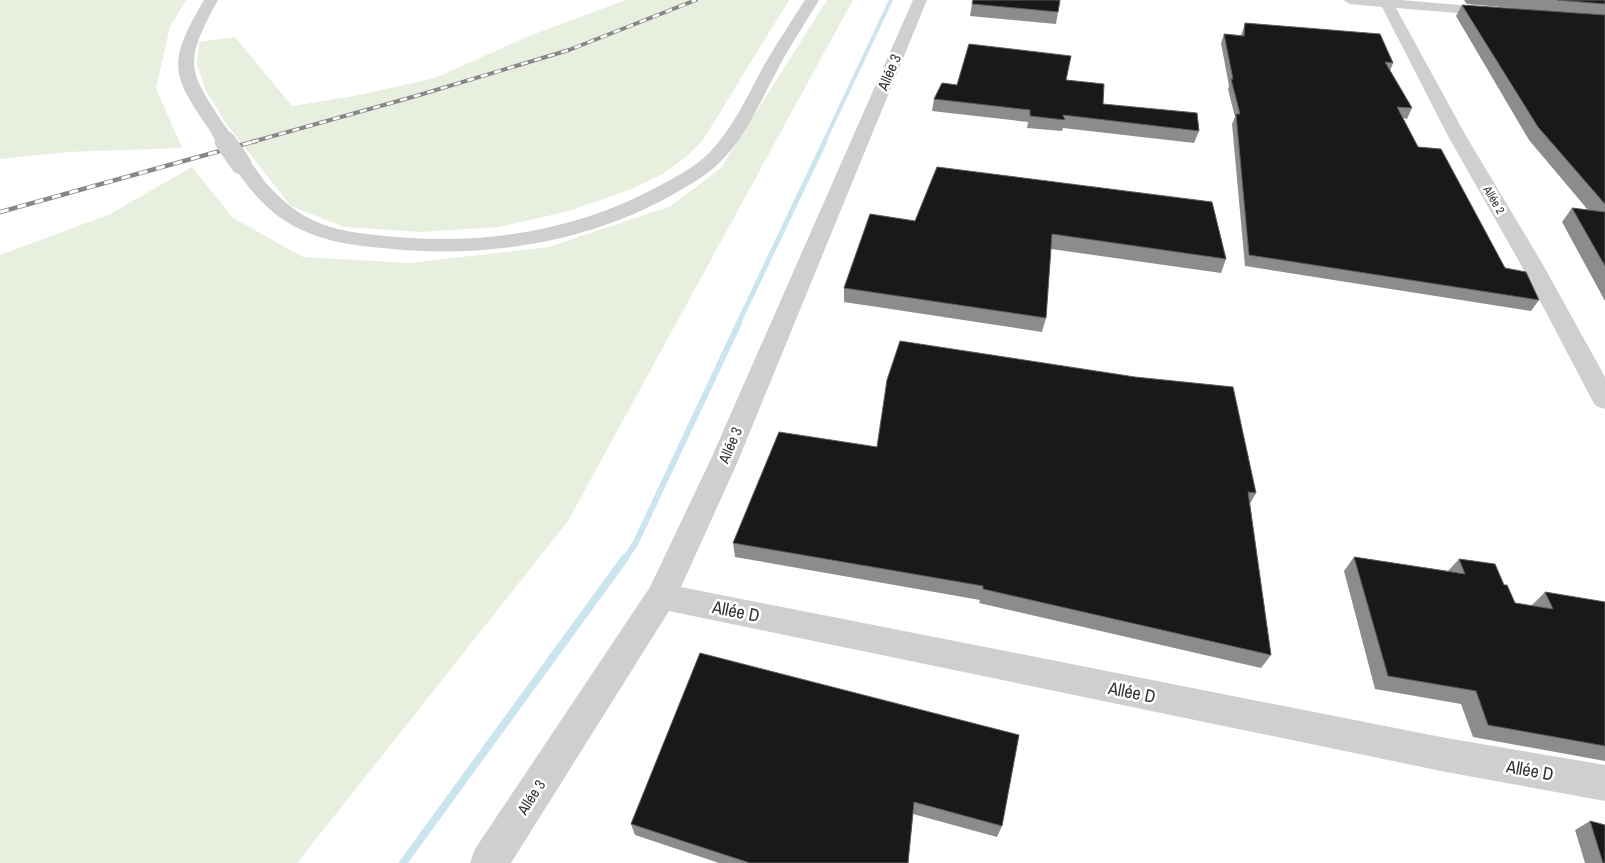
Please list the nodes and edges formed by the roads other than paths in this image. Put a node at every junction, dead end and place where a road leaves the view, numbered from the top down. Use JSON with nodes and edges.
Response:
{"nodes":[{"id":1,"x":211,"y":0,"type":"edge"},
{"id":2,"x":812,"y":0,"type":"edge"},
{"id":3,"x":920,"y":0,"type":"edge"},
{"id":4,"x":1350,"y":0,"type":"edge"},
{"id":5,"x":1386,"y":2,"type":"edge"},
{"id":6,"x":1513,"y":14,"type":"edge"},
{"id":7,"x":1605,"y":400,"type":"edge"},
{"id":8,"x":661,"y":596,"type":"junction"},
{"id":9,"x":1605,"y":784,"type":"edge"},
{"id":10,"x":489,"y":863,"type":"edge"}],
"edges":[{"from":1,"to":2,"type":"street","bridge":true},
{"from":3,"to":8,"type":"street","name":"Allée 3"},
{"from":4,"to":5,"type":"street"},
{"from":5,"to":6,"type":"street"},
{"from":5,"to":7,"type":"street","name":"Allée 2"},
{"from":8,"to":9,"type":"street","name":"Allée D"},
{"from":8,"to":10,"type":"street","name":"Allée 3"}]}
